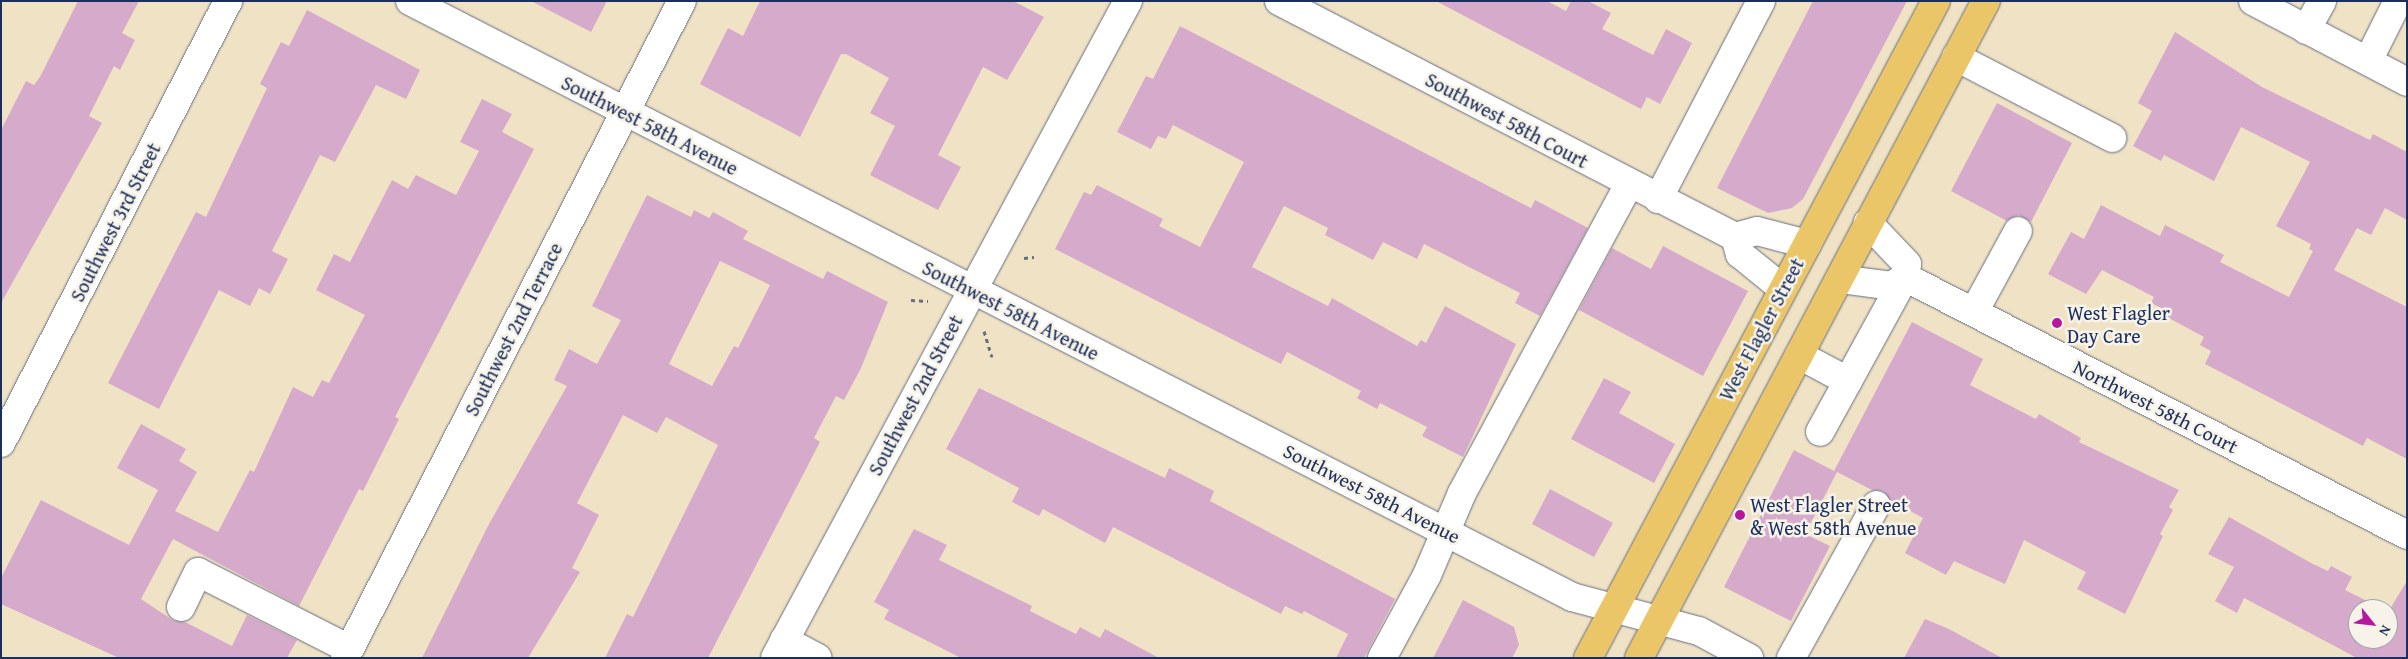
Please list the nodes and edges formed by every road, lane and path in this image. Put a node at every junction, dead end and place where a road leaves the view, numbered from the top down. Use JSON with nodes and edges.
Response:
{"nodes":[{"id":1,"x":228,"y":1,"type":"edge"},
{"id":2,"x":410,"y":1,"type":"edge"},
{"id":3,"x":682,"y":1,"type":"edge"},
{"id":4,"x":1128,"y":1,"type":"edge"},
{"id":5,"x":1279,"y":1,"type":"edge"},
{"id":6,"x":1761,"y":1,"type":"edge"},
{"id":7,"x":1936,"y":1,"type":"edge"},
{"id":8,"x":1986,"y":1,"type":"edge"},
{"id":9,"x":2253,"y":1,"type":"edge"},
{"id":10,"x":2322,"y":1,"type":"edge"},
{"id":11,"x":2398,"y":1,"type":"edge"},
{"id":12,"x":2306,"y":30,"type":"junction"},
{"id":13,"x":1956,"y":57,"type":"junction"},
{"id":14,"x":2368,"y":61,"type":"junction"},
{"id":15,"x":2407,"y":82,"type":"edge"},
{"id":16,"x":625,"y":112,"type":"junction"},
{"id":17,"x":2112,"y":138,"type":"dead end"},
{"id":18,"x":1629,"y":184,"type":"junction"},
{"id":19,"x":1658,"y":199,"type":"junction"},
{"id":20,"x":1868,"y":223,"type":"junction"},
{"id":21,"x":2018,"y":230,"type":"dead end"},
{"id":22,"x":1735,"y":237,"type":"junction"},
{"id":23,"x":1807,"y":244,"type":"junction"},
{"id":24,"x":1905,"y":276,"type":"junction"},
{"id":25,"x":1840,"y":279,"type":"junction"},
{"id":26,"x":1783,"y":289,"type":"junction"},
{"id":27,"x":972,"y":290,"type":"junction"},
{"id":28,"x":911,"y":300,"type":"dead end"},
{"id":29,"x":933,"y":302,"type":"dead end"},
{"id":30,"x":1974,"y":312,"type":"junction"},
{"id":31,"x":984,"y":328,"type":"dead end"},
{"id":32,"x":1799,"y":355,"type":"junction"},
{"id":33,"x":992,"y":357,"type":"dead end"},
{"id":34,"x":1848,"y":381,"type":"junction"},
{"id":35,"x":1820,"y":432,"type":"dead end"},
{"id":36,"x":1,"y":442,"type":"edge"},
{"id":37,"x":1876,"y":505,"type":"dead end"},
{"id":38,"x":1446,"y":530,"type":"junction"},
{"id":39,"x":2407,"y":535,"type":"edge"},
{"id":40,"x":181,"y":607,"type":"dead end"},
{"id":41,"x":1615,"y":608,"type":"junction"},
{"id":42,"x":1659,"y":619,"type":"junction"},
{"id":43,"x":779,"y":649,"type":"edge"},
{"id":44,"x":347,"y":653,"type":"edge"},
{"id":45,"x":818,"y":658,"type":"edge"},
{"id":46,"x":1382,"y":658,"type":"edge"},
{"id":47,"x":1588,"y":658,"type":"edge"},
{"id":48,"x":1638,"y":658,"type":"edge"},
{"id":49,"x":1749,"y":658,"type":"edge"},
{"id":50,"x":1791,"y":658,"type":"edge"}],
"edges":[{"from":1,"to":36,"type":"street","name":"Southwest 3rd Street"},
{"from":2,"to":16,"type":"street","name":"Southwest 58th Avenue"},
{"from":3,"to":16,"type":"street","name":"Southwest 2nd Terrace"},
{"from":4,"to":27,"type":"street","name":"Southwest 2nd Street"},
{"from":5,"to":18,"type":"street","name":"Southwest 58th Court"},
{"from":6,"to":19,"type":"street"},
{"from":7,"to":23,"type":"main road","name":"West Flagler Street"},
{"from":8,"to":13,"type":"main road"},
{"from":9,"to":12,"type":"street"},
{"from":10,"to":12,"type":"street"},
{"from":11,"to":14,"type":"street"},
{"from":12,"to":14,"type":"street"},
{"from":13,"to":17,"type":"street"},
{"from":13,"to":20,"type":"main road"},
{"from":14,"to":15,"type":"street"},
{"from":16,"to":27,"type":"street","name":"Southwest 58th Avenue"},
{"from":16,"to":44,"type":"street","name":"Southwest 2nd Terrace"},
{"from":18,"to":19,"type":"street","name":"Southwest 58th Court"},
{"from":18,"to":38,"type":"street"},
{"from":19,"to":22,"type":"street","name":"Southwest 58th Court"},
{"from":20,"to":24,"type":"street"},
{"from":20,"to":25,"type":"main road"},
{"from":21,"to":30,"type":"street"},
{"from":22,"to":23,"type":"street"},
{"from":22,"to":26,"type":"street"},
{"from":23,"to":26,"type":"main road","name":"West Flagler Street"},
{"from":24,"to":25,"type":"street"},
{"from":24,"to":30,"type":"street","name":"Northwest 58th Court"},
{"from":24,"to":34,"type":"street"},
{"from":25,"to":32,"type":"main road"},
{"from":26,"to":41,"type":"main road","name":"West Flagler Street"},
{"from":27,"to":38,"type":"street","name":"Southwest 58th Avenue"},
{"from":27,"to":43,"type":"street","name":"Southwest 2nd Street"},
{"from":28,"to":29,"type":"path"},
{"from":30,"to":39,"type":"street","name":"Northwest 58th Court"},
{"from":31,"to":33,"type":"path"},
{"from":32,"to":34,"type":"street"},
{"from":32,"to":42,"type":"main road"},
{"from":34,"to":35,"type":"street"},
{"from":37,"to":50,"type":"street"},
{"from":38,"to":41,"type":"street","name":"Southwest 58th Avenue"},
{"from":38,"to":46,"type":"street"},
{"from":40,"to":44,"type":"street"},
{"from":41,"to":42,"type":"street","name":"Southwest 58th Avenue"},
{"from":41,"to":47,"type":"main road","name":"West Flagler Street"},
{"from":42,"to":48,"type":"main road"},
{"from":42,"to":49,"type":"street","name":"Southwest 58th Avenue"},
{"from":43,"to":45,"type":"street"}]}
